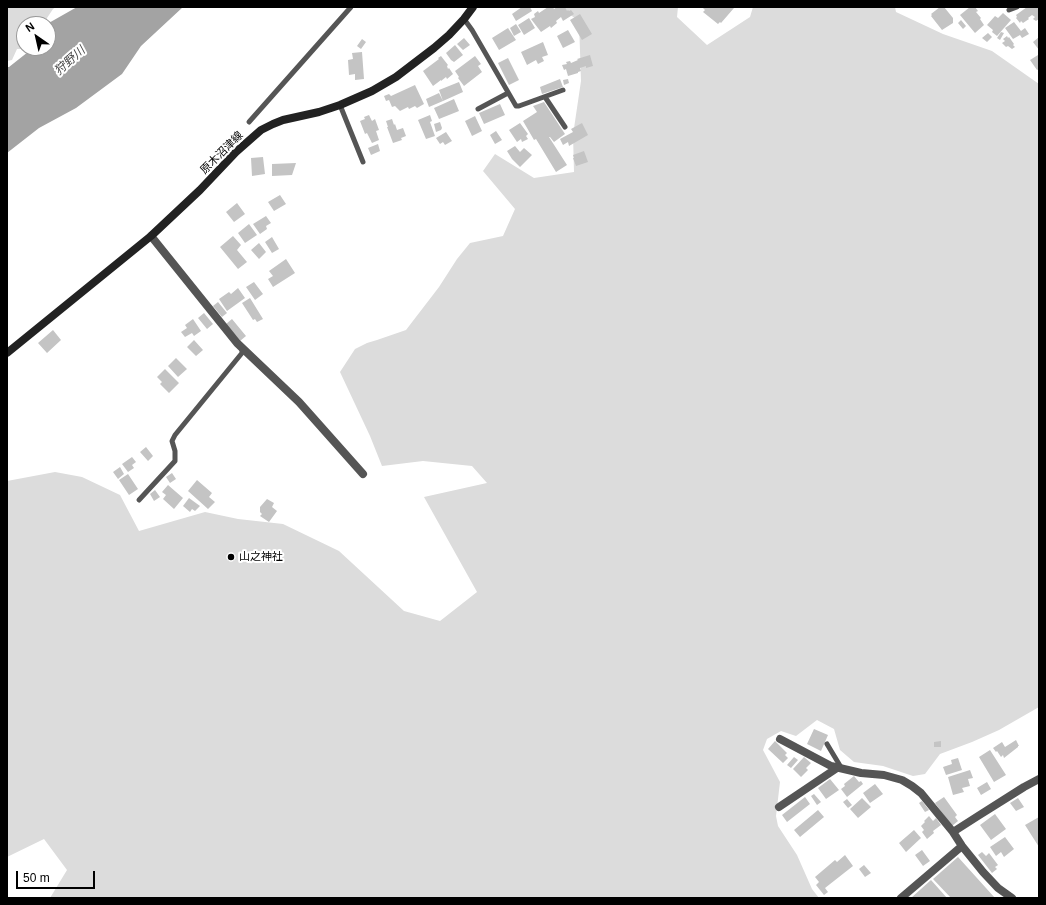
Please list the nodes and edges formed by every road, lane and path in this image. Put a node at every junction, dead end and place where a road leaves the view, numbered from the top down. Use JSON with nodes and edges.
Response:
{"nodes":[{"id":1,"x":351,"y":7,"type":"edge"},
{"id":2,"x":473,"y":7,"type":"edge"},
{"id":3,"x":1017,"y":7,"type":"edge"},
{"id":4,"x":1009,"y":10,"type":"dead end"},
{"id":5,"x":464,"y":20,"type":"junction"},
{"id":6,"x":563,"y":90,"type":"dead end"},
{"id":7,"x":508,"y":93,"type":"junction"},
{"id":8,"x":545,"y":97,"type":"junction"},
{"id":9,"x":340,"y":105,"type":"junction"},
{"id":10,"x":478,"y":109,"type":"dead end"},
{"id":11,"x":249,"y":122,"type":"dead end"},
{"id":12,"x":565,"y":127,"type":"dead end"},
{"id":13,"x":363,"y":162,"type":"dead end"},
{"id":14,"x":151,"y":236,"type":"junction"},
{"id":15,"x":242,"y":348,"type":"junction"},
{"id":16,"x":7,"y":353,"type":"edge"},
{"id":17,"x":363,"y":474,"type":"dead end"},
{"id":18,"x":139,"y":500,"type":"dead end"},
{"id":19,"x":780,"y":739,"type":"dead end"},
{"id":20,"x":827,"y":744,"type":"dead end"},
{"id":21,"x":840,"y":769,"type":"junction"},
{"id":22,"x":1039,"y":779,"type":"edge"},
{"id":23,"x":779,"y":807,"type":"dead end"},
{"id":24,"x":953,"y":832,"type":"junction"},
{"id":25,"x":962,"y":846,"type":"junction"},
{"id":26,"x":901,"y":898,"type":"edge"},
{"id":27,"x":1012,"y":898,"type":"edge"}],
"edges":[{"from":1,"to":11,"type":"lane"},
{"from":2,"to":5,"type":"main road","name":"原木沼津線"},
{"from":3,"to":4,"type":"lane"},
{"from":5,"to":7,"type":"lane"},
{"from":5,"to":9,"type":"main road","name":"原木沼津線"},
{"from":6,"to":8,"type":"lane"},
{"from":7,"to":8,"type":"lane"},
{"from":7,"to":10,"type":"lane"},
{"from":8,"to":12,"type":"lane"},
{"from":9,"to":13,"type":"lane"},
{"from":9,"to":14,"type":"main road","name":"原木沼津線"},
{"from":14,"to":15,"type":"street"},
{"from":14,"to":16,"type":"main road","name":"原木沼津線"},
{"from":15,"to":17,"type":"street"},
{"from":15,"to":18,"type":"lane"},
{"from":19,"to":21,"type":"street"},
{"from":20,"to":21,"type":"lane"},
{"from":21,"to":23,"type":"street"},
{"from":21,"to":24,"type":"street"},
{"from":22,"to":24,"type":"street"},
{"from":24,"to":25,"type":"street"},
{"from":25,"to":26,"type":"street"},
{"from":25,"to":27,"type":"street"}]}
